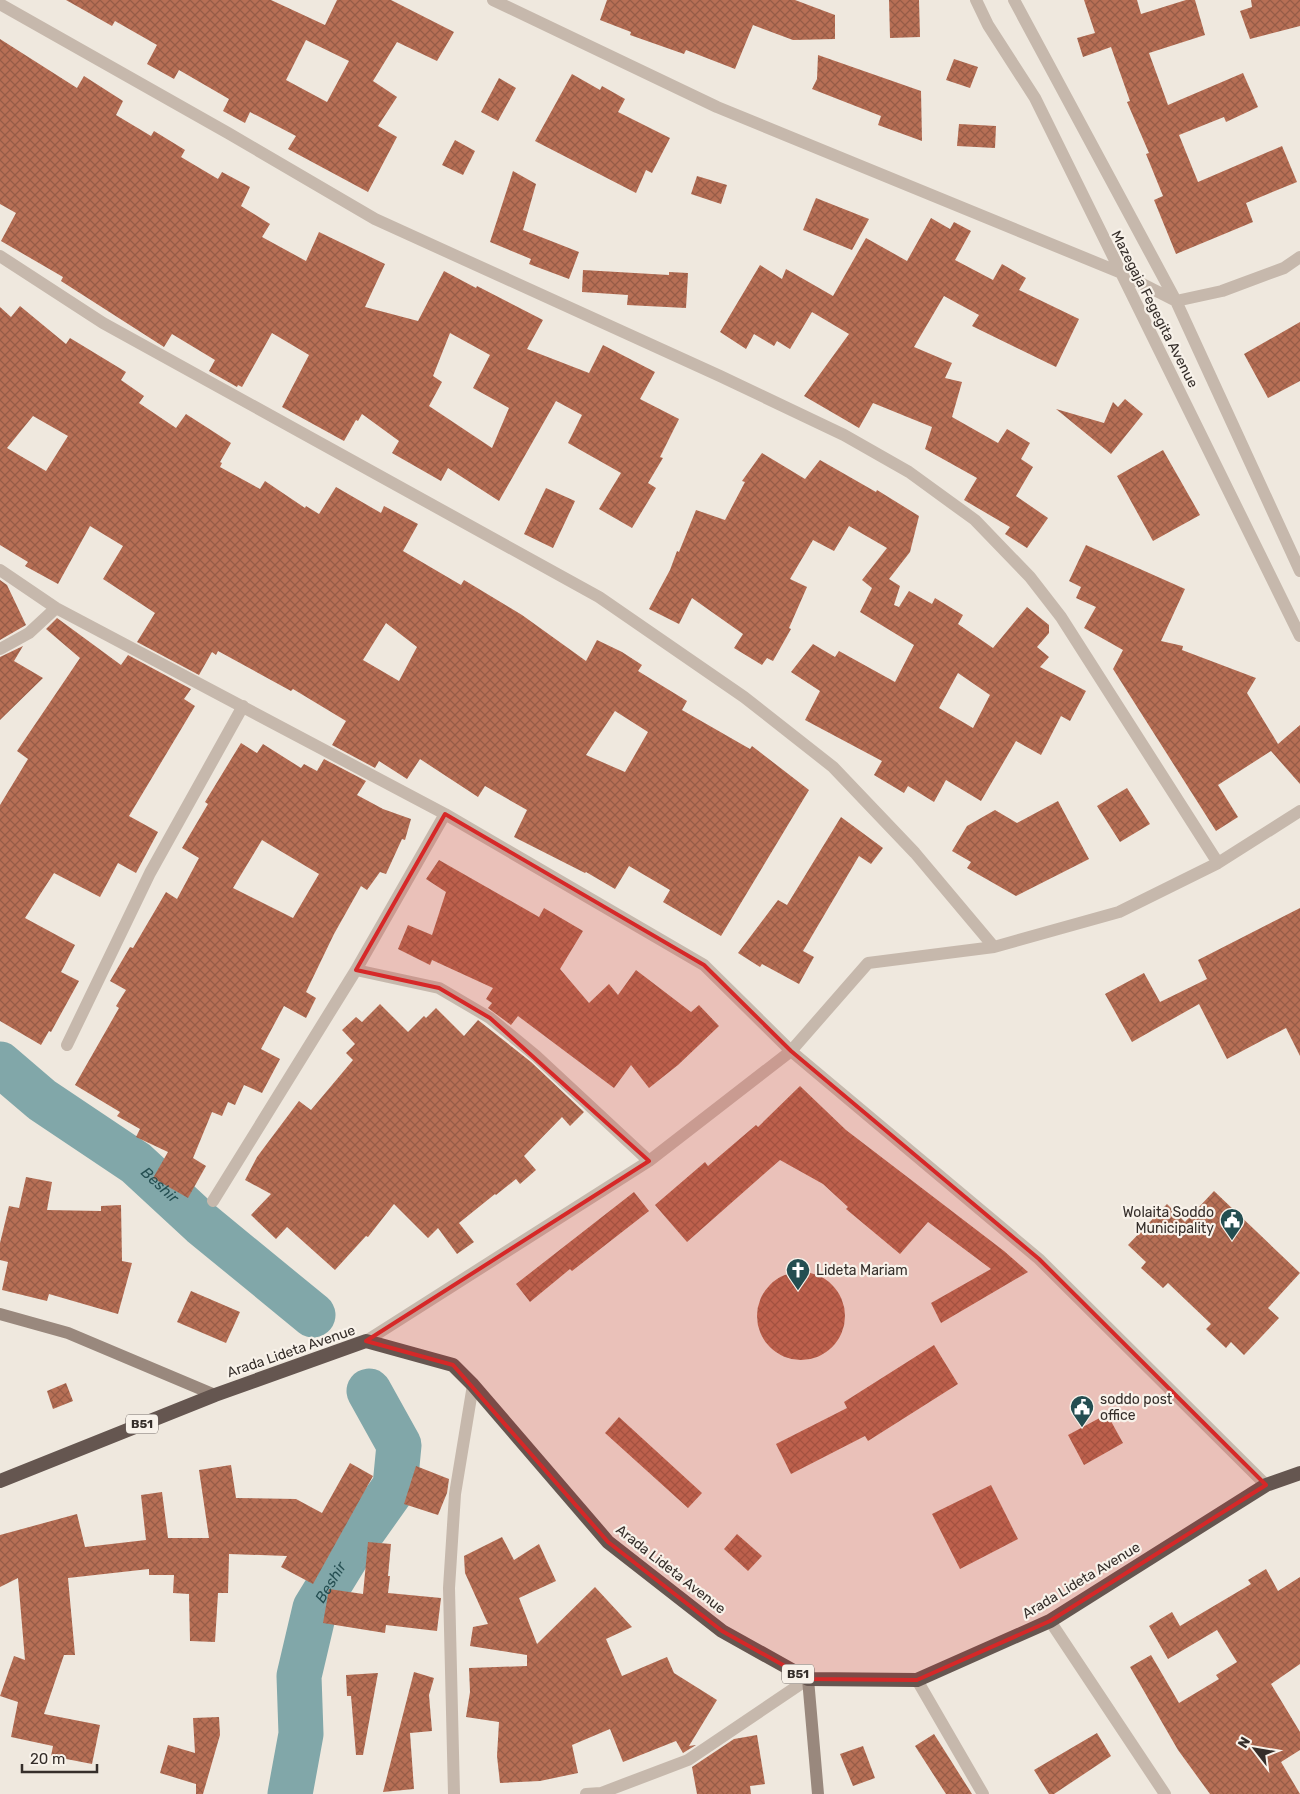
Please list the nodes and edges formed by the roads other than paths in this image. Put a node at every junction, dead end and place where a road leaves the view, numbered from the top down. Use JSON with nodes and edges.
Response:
{"nodes":[{"id":1,"x":493,"y":0,"type":"edge"},
{"id":2,"x":976,"y":0,"type":"edge"},
{"id":3,"x":1014,"y":0,"type":"edge"},
{"id":4,"x":0,"y":4,"type":"edge"},
{"id":5,"x":0,"y":256,"type":"edge"},
{"id":6,"x":1300,"y":257,"type":"edge"},
{"id":7,"x":1119,"y":272,"type":"junction"},
{"id":8,"x":1176,"y":301,"type":"junction"},
{"id":9,"x":0,"y":570,"type":"edge"},
{"id":10,"x":1300,"y":571,"type":"edge"},
{"id":11,"x":56,"y":608,"type":"junction"},
{"id":12,"x":1300,"y":636,"type":"edge"},
{"id":13,"x":0,"y":649,"type":"edge"},
{"id":14,"x":243,"y":706,"type":"junction"},
{"id":15,"x":1300,"y":811,"type":"edge"},
{"id":16,"x":445,"y":814,"type":"junction"},
{"id":17,"x":1218,"y":863,"type":"junction"},
{"id":18,"x":994,"y":947,"type":"junction"},
{"id":19,"x":356,"y":970,"type":"junction"},
{"id":20,"x":67,"y":1045,"type":"dead end"},
{"id":21,"x":791,"y":1051,"type":"junction"},
{"id":22,"x":649,"y":1161,"type":"junction"},
{"id":23,"x":213,"y":1201,"type":"dead end"},
{"id":24,"x":0,"y":1314,"type":"edge"},
{"id":25,"x":366,"y":1341,"type":"junction"},
{"id":26,"x":473,"y":1385,"type":"junction"},
{"id":27,"x":215,"y":1395,"type":"junction"},
{"id":28,"x":1300,"y":1473,"type":"edge"},
{"id":29,"x":0,"y":1481,"type":"edge"},
{"id":30,"x":1266,"y":1485,"type":"junction"},
{"id":31,"x":1050,"y":1621,"type":"junction"},
{"id":32,"x":808,"y":1679,"type":"junction"},
{"id":33,"x":917,"y":1680,"type":"junction"},
{"id":34,"x":454,"y":1794,"type":"edge"},
{"id":35,"x":586,"y":1794,"type":"edge"},
{"id":36,"x":818,"y":1794,"type":"edge"},
{"id":37,"x":983,"y":1794,"type":"edge"},
{"id":38,"x":1165,"y":1794,"type":"edge"}],
"edges":[{"from":1,"to":7,"type":"street"},
{"from":2,"to":7,"type":"street","name":"Mazegaja Fegegita Avenue"},
{"from":3,"to":8,"type":"street","name":"Mazegaja Fegegita Avenue"},
{"from":4,"to":17,"type":"street"},
{"from":5,"to":18,"type":"street"},
{"from":6,"to":8,"type":"street"},
{"from":7,"to":8,"type":"street"},
{"from":7,"to":12,"type":"street","name":"Mazegaja Fegegita Avenue"},
{"from":8,"to":10,"type":"street","name":"Mazegaja Fegegita Avenue"},
{"from":9,"to":11,"type":"street"},
{"from":11,"to":13,"type":"street"},
{"from":11,"to":14,"type":"street"},
{"from":14,"to":16,"type":"street"},
{"from":14,"to":20,"type":"street"},
{"from":15,"to":17,"type":"street"},
{"from":16,"to":19,"type":"street"},
{"from":16,"to":21,"type":"street"},
{"from":17,"to":18,"type":"street"},
{"from":18,"to":21,"type":"street"},
{"from":19,"to":22,"type":"street"},
{"from":19,"to":23,"type":"street"},
{"from":21,"to":22,"type":"street"},
{"from":21,"to":30,"type":"street"},
{"from":22,"to":25,"type":"street"},
{"from":24,"to":27,"type":"main road"},
{"from":25,"to":26,"type":"highway","name":"Arada Lideta Avenue","number":"B51"},
{"from":25,"to":27,"type":"highway","name":"Arada Lideta Avenue","number":"B51"},
{"from":26,"to":32,"type":"highway","name":"Arada Lideta Avenue","number":"B51"},
{"from":26,"to":34,"type":"street"},
{"from":27,"to":29,"type":"highway","name":"Arada Lideta Avenue","number":"B51"},
{"from":28,"to":30,"type":"highway","name":"Arada Lideta Avenue","number":"B51"},
{"from":30,"to":31,"type":"highway","name":"Arada Lideta Avenue","number":"B51"},
{"from":31,"to":33,"type":"highway","name":"Arada Lideta Avenue","number":"B51"},
{"from":31,"to":38,"type":"street"},
{"from":32,"to":33,"type":"highway","name":"Arada Lideta Avenue","number":"B51"},
{"from":32,"to":35,"type":"street"},
{"from":32,"to":36,"type":"main road"},
{"from":33,"to":37,"type":"street"}]}
